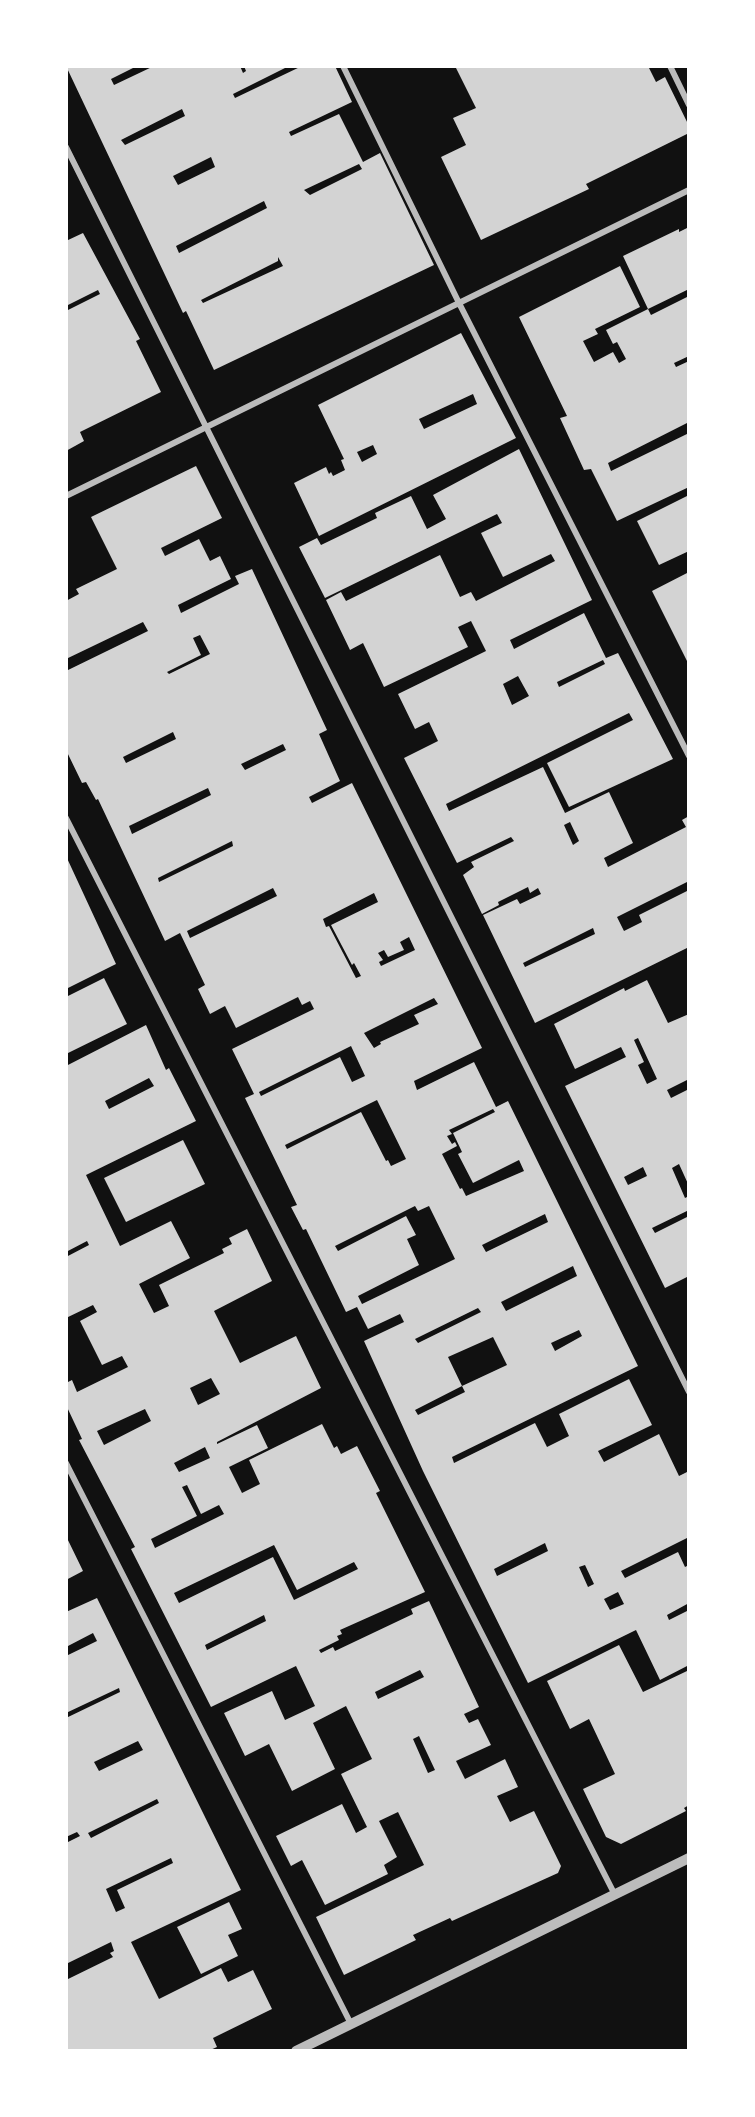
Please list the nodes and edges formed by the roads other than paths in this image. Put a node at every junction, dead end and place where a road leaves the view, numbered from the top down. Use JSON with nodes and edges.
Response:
{"nodes":[{"id":1,"x":343,"y":66,"type":"edge"},
{"id":2,"x":670,"y":66,"type":"edge"},
{"id":3,"x":689,"y":105,"type":"edge"},
{"id":4,"x":66,"y":147,"type":"edge"},
{"id":5,"x":689,"y":190,"type":"edge"},
{"id":6,"x":459,"y":303,"type":"junction"},
{"id":7,"x":206,"y":427,"type":"junction"},
{"id":8,"x":66,"y":495,"type":"edge"},
{"id":9,"x":689,"y":756,"type":"edge"},
{"id":10,"x":66,"y":818,"type":"edge"},
{"id":11,"x":689,"y":1392,"type":"edge"},
{"id":12,"x":66,"y":1464,"type":"edge"},
{"id":13,"x":689,"y":1858,"type":"edge"},
{"id":14,"x":615,"y":1895,"type":"junction"},
{"id":15,"x":351,"y":2024,"type":"junction"},
{"id":16,"x":296,"y":2051,"type":"edge"}],
"edges":[{"from":1,"to":6,"type":"street"},
{"from":2,"to":3,"type":"street"},
{"from":4,"to":7,"type":"street"},
{"from":5,"to":6,"type":"street"},
{"from":6,"to":7,"type":"street"},
{"from":6,"to":9,"type":"street"},
{"from":7,"to":8,"type":"street"},
{"from":7,"to":11,"type":"street"},
{"from":10,"to":14,"type":"street"},
{"from":12,"to":15,"type":"street"},
{"from":13,"to":14,"type":"street"},
{"from":14,"to":15,"type":"street"},
{"from":15,"to":16,"type":"street"}]}
